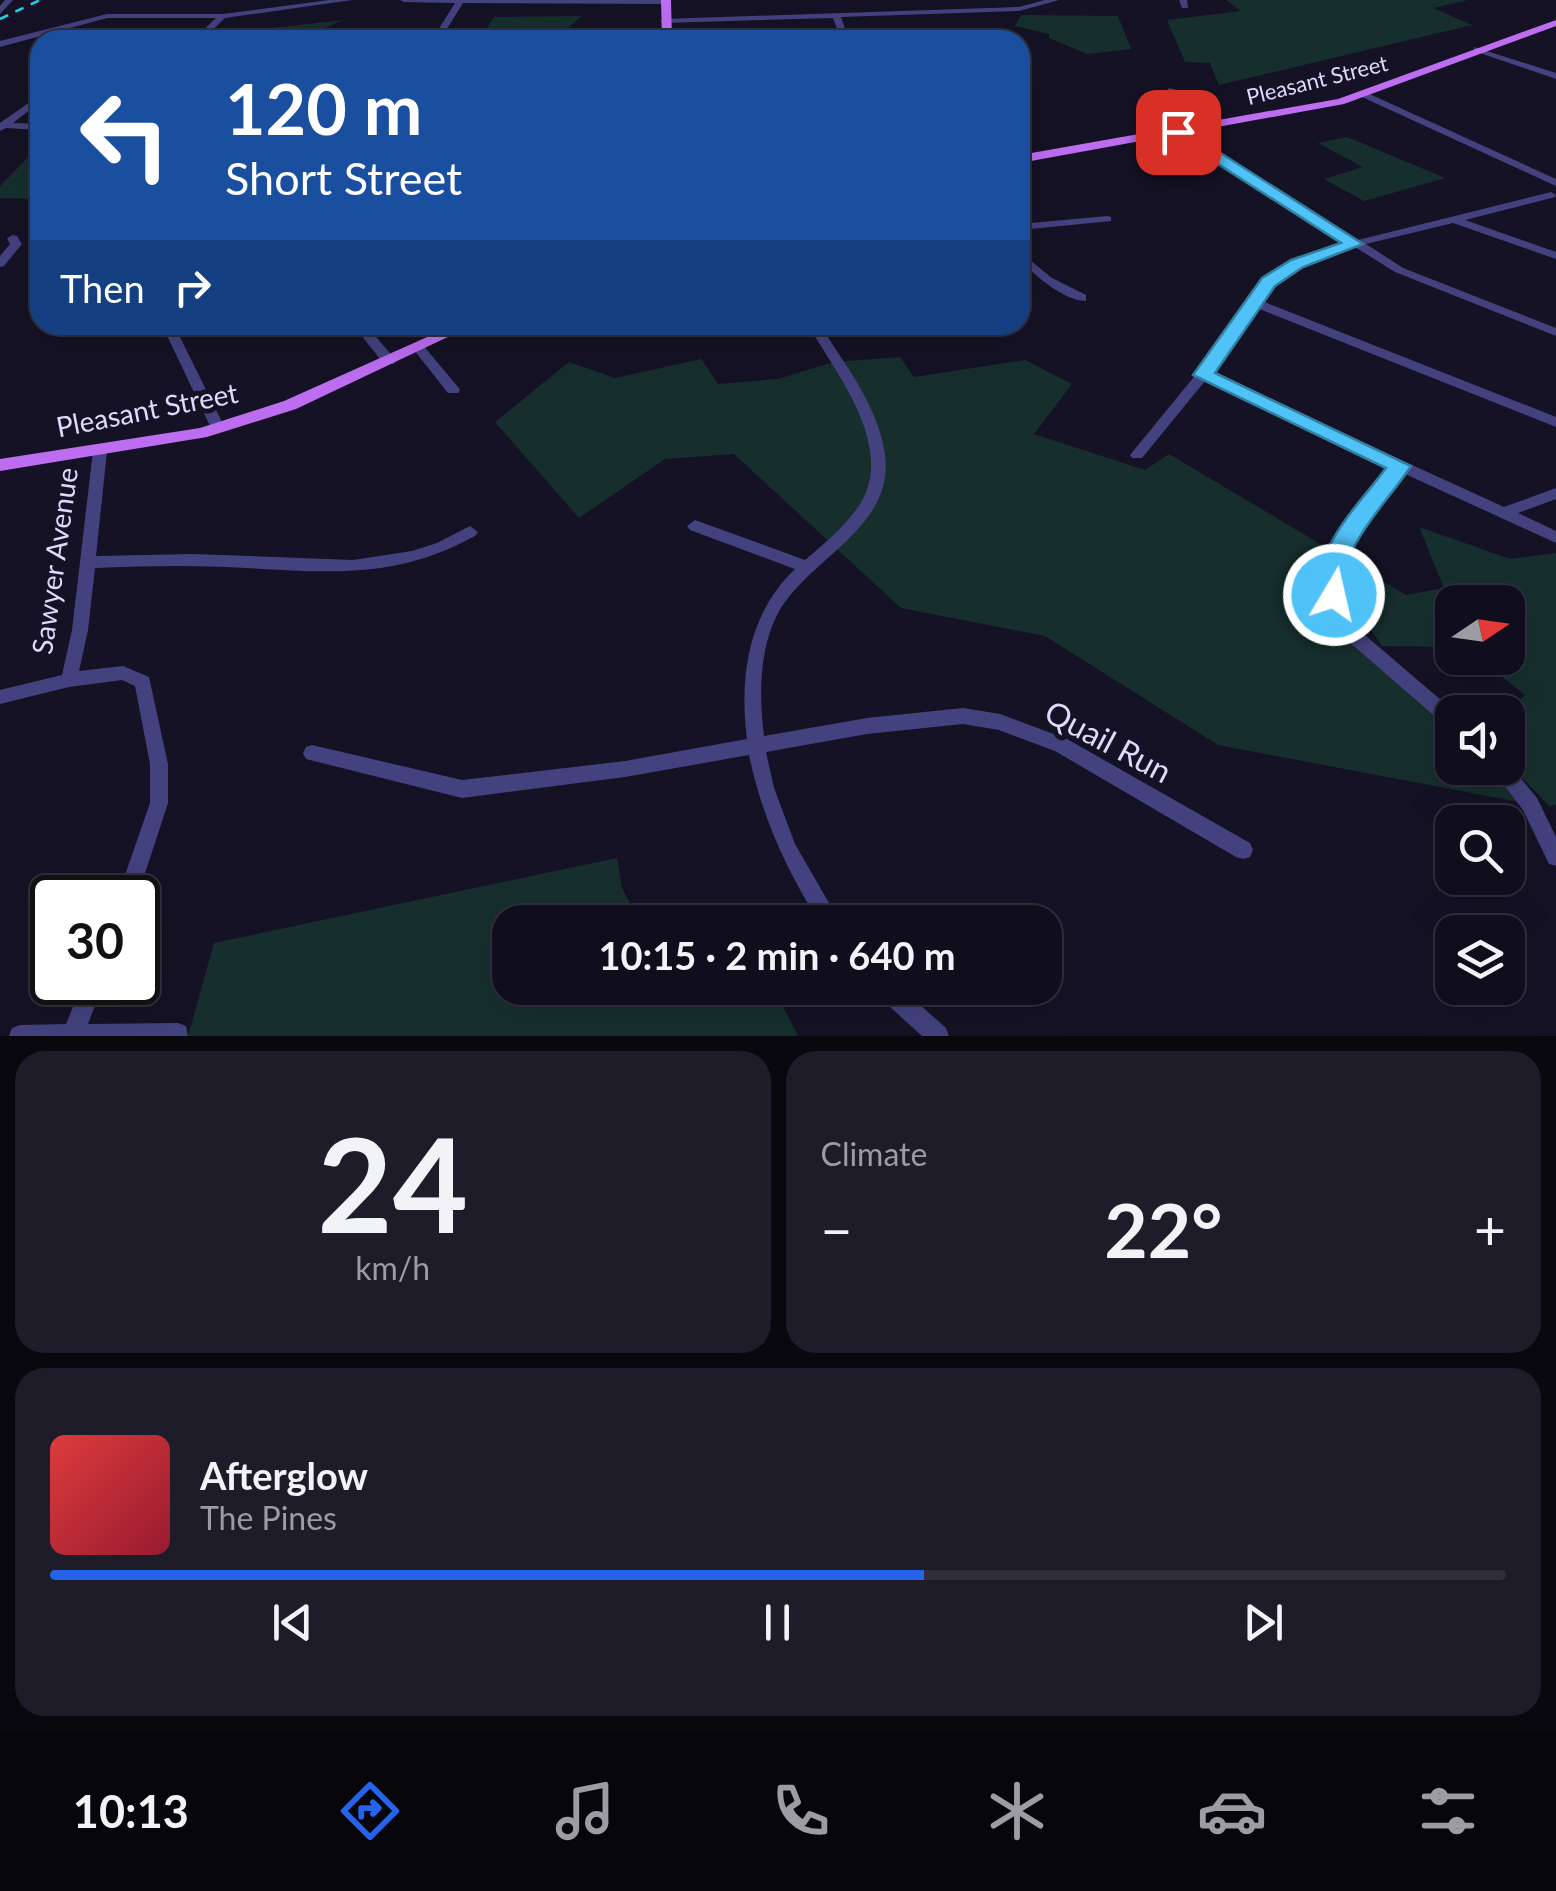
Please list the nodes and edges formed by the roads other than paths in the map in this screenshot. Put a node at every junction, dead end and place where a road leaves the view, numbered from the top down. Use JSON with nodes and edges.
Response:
{"nodes":[{"id":1,"x":9,"y":0,"type":"edge"},
{"id":2,"x":116,"y":0,"type":"edge"},
{"id":3,"x":348,"y":0,"type":"edge"},
{"id":4,"x":404,"y":0,"type":"edge"},
{"id":5,"x":461,"y":0,"type":"edge"},
{"id":6,"x":1055,"y":0,"type":"edge"},
{"id":7,"x":666,"y":1,"type":"edge"},
{"id":8,"x":0,"y":12,"type":"edge"},
{"id":9,"x":836,"y":14,"type":"junction"},
{"id":10,"x":107,"y":16,"type":"junction"},
{"id":11,"x":223,"y":16,"type":"junction"},
{"id":12,"x":664,"y":21,"type":"junction"},
{"id":13,"x":1556,"y":23,"type":"edge"},
{"id":14,"x":54,"y":30,"type":"edge"},
{"id":15,"x":208,"y":30,"type":"edge"},
{"id":16,"x":442,"y":30,"type":"edge"},
{"id":17,"x":665,"y":30,"type":"edge"},
{"id":18,"x":842,"y":30,"type":"edge"},
{"id":19,"x":30,"y":36,"type":"edge"},
{"id":20,"x":0,"y":44,"type":"edge"},
{"id":21,"x":1477,"y":49,"type":"junction"},
{"id":22,"x":1556,"y":76,"type":"edge"},
{"id":23,"x":1172,"y":90,"type":"dead end"},
{"id":24,"x":1364,"y":95,"type":"junction"},
{"id":25,"x":30,"y":106,"type":"edge"},
{"id":26,"x":30,"y":126,"type":"edge"},
{"id":27,"x":2,"y":127,"type":"edge"},
{"id":28,"x":1178,"y":132,"type":"junction"},
{"id":29,"x":1030,"y":157,"type":"edge"},
{"id":30,"x":1555,"y":190,"type":"edge"},
{"id":31,"x":1107,"y":219,"type":"dead end"},
{"id":32,"x":1453,"y":219,"type":"junction"},
{"id":33,"x":1030,"y":226,"type":"edge"},
{"id":34,"x":13,"y":238,"type":"dead end"},
{"id":35,"x":1354,"y":244,"type":"junction"},
{"id":36,"x":1556,"y":256,"type":"edge"},
{"id":37,"x":0,"y":264,"type":"edge"},
{"id":38,"x":1030,"y":264,"type":"edge"},
{"id":39,"x":1082,"y":298,"type":"dead end"},
{"id":40,"x":1256,"y":302,"type":"junction"},
{"id":41,"x":1556,"y":332,"type":"edge"},
{"id":42,"x":173,"y":335,"type":"edge"},
{"id":43,"x":367,"y":335,"type":"edge"},
{"id":44,"x":445,"y":335,"type":"edge"},
{"id":45,"x":819,"y":335,"type":"edge"},
{"id":46,"x":418,"y":348,"type":"junction"},
{"id":47,"x":389,"y":361,"type":"junction"},
{"id":48,"x":1203,"y":375,"type":"junction"},
{"id":49,"x":454,"y":390,"type":"dead end"},
{"id":50,"x":1556,"y":422,"type":"edge"},
{"id":51,"x":218,"y":428,"type":"junction"},
{"id":52,"x":100,"y":451,"type":"junction"},
{"id":53,"x":1137,"y":456,"type":"dead end"},
{"id":54,"x":0,"y":465,"type":"edge"},
{"id":55,"x":1400,"y":466,"type":"junction"},
{"id":56,"x":1556,"y":494,"type":"edge"},
{"id":57,"x":1506,"y":512,"type":"junction"},
{"id":58,"x":695,"y":526,"type":"dead end"},
{"id":59,"x":470,"y":532,"type":"dead end"},
{"id":60,"x":1556,"y":537,"type":"edge"},
{"id":61,"x":88,"y":562,"type":"junction"},
{"id":62,"x":808,"y":567,"type":"junction"},
{"id":63,"x":69,"y":680,"type":"junction"},
{"id":64,"x":0,"y":697,"type":"edge"},
{"id":65,"x":1435,"y":707,"type":"edge"},
{"id":66,"x":758,"y":746,"type":"junction"},
{"id":67,"x":312,"y":753,"type":"dead end"},
{"id":68,"x":1514,"y":785,"type":"edge"},
{"id":69,"x":1242,"y":850,"type":"dead end"},
{"id":70,"x":1556,"y":857,"type":"edge"},
{"id":71,"x":135,"y":875,"type":"edge"},
{"id":72,"x":820,"y":905,"type":"edge"},
{"id":73,"x":85,"y":1005,"type":"edge"},
{"id":74,"x":904,"y":1005,"type":"edge"},
{"id":75,"x":74,"y":1032,"type":"junction"},
{"id":76,"x":178,"y":1034,"type":"edge"},
{"id":77,"x":20,"y":1036,"type":"edge"},
{"id":78,"x":938,"y":1036,"type":"edge"}],
"edges":[{"from":1,"to":8,"type":"street"},
{"from":2,"to":10,"type":"street"},
{"from":3,"to":11,"type":"street"},
{"from":4,"to":5,"type":"street"},
{"from":5,"to":7,"type":"street"},
{"from":5,"to":16,"type":"street"},
{"from":6,"to":9,"type":"street"},
{"from":7,"to":12,"type":"main road"},
{"from":9,"to":12,"type":"street"},
{"from":9,"to":18,"type":"street"},
{"from":10,"to":11,"type":"street"},
{"from":10,"to":14,"type":"street"},
{"from":11,"to":15,"type":"street"},
{"from":12,"to":17,"type":"main road"},
{"from":13,"to":21,"type":"main road","name":"Pleasant Street"},
{"from":19,"to":20,"type":"street"},
{"from":21,"to":22,"type":"street"},
{"from":21,"to":24,"type":"main road","name":"Pleasant Street"},
{"from":23,"to":28,"type":"street"},
{"from":24,"to":28,"type":"main road","name":"Pleasant Street"},
{"from":24,"to":30,"type":"street"},
{"from":25,"to":27,"type":"street"},
{"from":26,"to":27,"type":"street"},
{"from":28,"to":29,"type":"main road","name":"Pleasant Street"},
{"from":28,"to":35,"type":"street"},
{"from":30,"to":32,"type":"street"},
{"from":31,"to":33,"type":"street"},
{"from":32,"to":35,"type":"street"},
{"from":32,"to":36,"type":"street"},
{"from":34,"to":37,"type":"street"},
{"from":35,"to":40,"type":"street"},
{"from":35,"to":41,"type":"street"},
{"from":38,"to":39,"type":"street"},
{"from":40,"to":48,"type":"street"},
{"from":40,"to":50,"type":"street"},
{"from":42,"to":51,"type":"street"},
{"from":43,"to":47,"type":"street"},
{"from":44,"to":46,"type":"main road","name":"Pleasant Street"},
{"from":45,"to":62,"type":"street"},
{"from":46,"to":47,"type":"main road","name":"Pleasant Street"},
{"from":46,"to":49,"type":"street"},
{"from":47,"to":51,"type":"main road","name":"Pleasant Street"},
{"from":48,"to":53,"type":"street"},
{"from":48,"to":55,"type":"street"},
{"from":51,"to":52,"type":"main road","name":"Pleasant Street"},
{"from":52,"to":54,"type":"main road","name":"Pleasant Street"},
{"from":52,"to":61,"type":"street","name":"Sawyer Avenue"},
{"from":55,"to":57,"type":"street"},
{"from":55,"to":65,"type":"street"},
{"from":56,"to":57,"type":"street"},
{"from":57,"to":60,"type":"street"},
{"from":58,"to":62,"type":"street"},
{"from":59,"to":61,"type":"street"},
{"from":61,"to":63,"type":"street","name":"Sawyer Avenue"},
{"from":62,"to":66,"type":"street"},
{"from":63,"to":64,"type":"street"},
{"from":63,"to":71,"type":"street","name":"Sawyer Avenue"},
{"from":66,"to":67,"type":"street","name":"Quail Run"},
{"from":66,"to":69,"type":"street","name":"Quail Run"},
{"from":66,"to":72,"type":"street"},
{"from":68,"to":70,"type":"street"},
{"from":73,"to":75,"type":"street"},
{"from":74,"to":78,"type":"street"},
{"from":75,"to":76,"type":"street"},
{"from":75,"to":77,"type":"street"}]}
